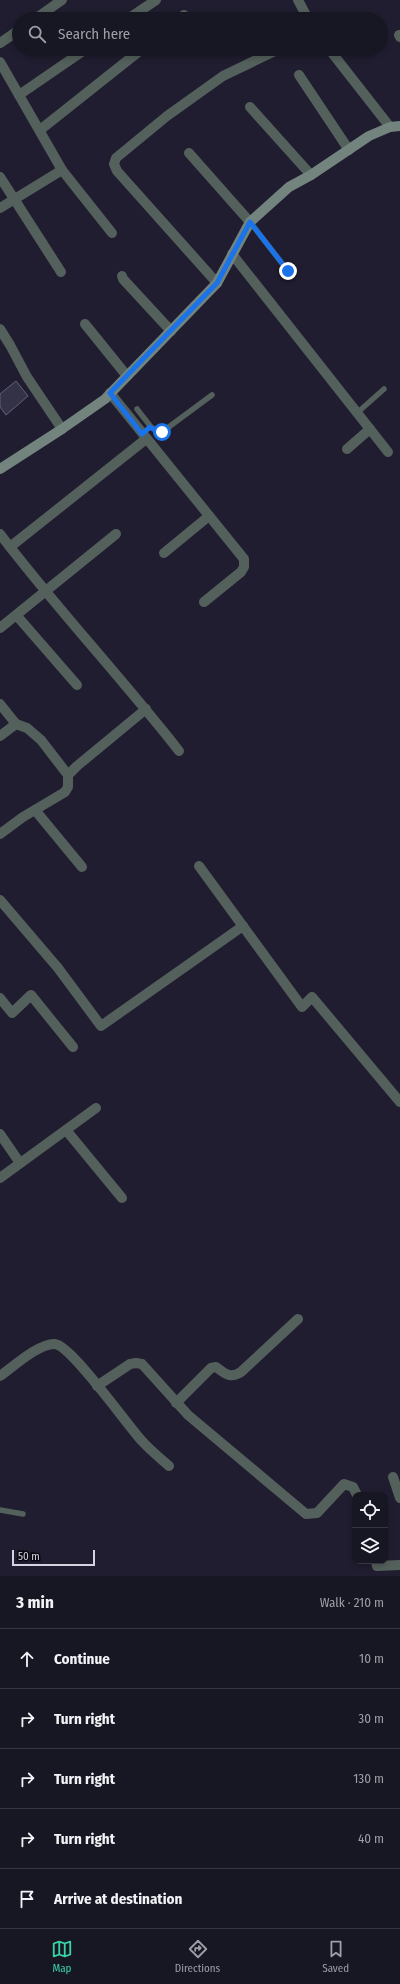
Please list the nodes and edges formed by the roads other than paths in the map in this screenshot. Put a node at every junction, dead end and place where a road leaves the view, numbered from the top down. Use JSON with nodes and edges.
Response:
{"nodes":[{"id":1,"x":62,"y":0,"type":"edge"},
{"id":2,"x":156,"y":0,"type":"edge"},
{"id":3,"x":298,"y":0,"type":"edge"},
{"id":4,"x":45,"y":12,"type":"edge"},
{"id":5,"x":138,"y":12,"type":"edge"},
{"id":6,"x":304,"y":12,"type":"edge"},
{"id":7,"x":12,"y":35,"type":"edge"},
{"id":8,"x":0,"y":43,"type":"edge"},
{"id":9,"x":76,"y":56,"type":"edge"},
{"id":10,"x":133,"y":56,"type":"edge"},
{"id":11,"x":264,"y":56,"type":"edge"},
{"id":12,"x":334,"y":56,"type":"edge"},
{"id":13,"x":0,"y":62,"type":"edge"},
{"id":14,"x":299,"y":75,"type":"dead end"},
{"id":15,"x":20,"y":95,"type":"junction"},
{"id":16,"x":250,"y":107,"type":"dead end"},
{"id":17,"x":400,"y":126,"type":"edge"},
{"id":18,"x":390,"y":128,"type":"junction"},
{"id":19,"x":40,"y":130,"type":"junction"},
{"id":20,"x":349,"y":150,"type":"junction"},
{"id":21,"x":189,"y":153,"type":"dead end"},
{"id":22,"x":62,"y":170,"type":"junction"},
{"id":23,"x":311,"y":175,"type":"junction"},
{"id":24,"x":0,"y":178,"type":"edge"},
{"id":25,"x":14,"y":199,"type":"junction"},
{"id":26,"x":0,"y":208,"type":"edge"},
{"id":27,"x":250,"y":222,"type":"junction"},
{"id":28,"x":112,"y":232,"type":"dead end"},
{"id":29,"x":232,"y":254,"type":"junction"},
{"id":30,"x":288,"y":271,"type":"dead end"},
{"id":31,"x":61,"y":272,"type":"dead end"},
{"id":32,"x":122,"y":276,"type":"dead end"},
{"id":33,"x":217,"y":283,"type":"junction"},
{"id":34,"x":86,"y":324,"type":"dead end"},
{"id":35,"x":0,"y":329,"type":"edge"},
{"id":36,"x":171,"y":331,"type":"junction"},
{"id":37,"x":127,"y":376,"type":"junction"},
{"id":38,"x":384,"y":389,"type":"dead end"},
{"id":39,"x":110,"y":393,"type":"junction"},
{"id":40,"x":212,"y":395,"type":"dead end"},
{"id":41,"x":137,"y":408,"type":"dead end"},
{"id":42,"x":357,"y":413,"type":"junction"},
{"id":43,"x":150,"y":427,"type":"junction"},
{"id":44,"x":62,"y":429,"type":"junction"},
{"id":45,"x":370,"y":429,"type":"junction"},
{"id":46,"x":144,"y":437,"type":"junction"},
{"id":47,"x":347,"y":449,"type":"dead end"},
{"id":48,"x":388,"y":452,"type":"dead end"},
{"id":49,"x":0,"y":469,"type":"edge"},
{"id":50,"x":209,"y":516,"type":"junction"},
{"id":51,"x":0,"y":534,"type":"edge"},
{"id":52,"x":116,"y":534,"type":"dead end"},
{"id":53,"x":10,"y":547,"type":"junction"},
{"id":54,"x":164,"y":553,"type":"dead end"},
{"id":55,"x":45,"y":591,"type":"junction"},
{"id":56,"x":204,"y":602,"type":"dead end"},
{"id":57,"x":17,"y":616,"type":"junction"},
{"id":58,"x":0,"y":628,"type":"edge"},
{"id":59,"x":77,"y":685,"type":"dead end"},
{"id":60,"x":0,"y":704,"type":"edge"},
{"id":61,"x":146,"y":709,"type":"junction"},
{"id":62,"x":16,"y":724,"type":"junction"},
{"id":63,"x":0,"y":736,"type":"edge"},
{"id":64,"x":179,"y":751,"type":"dead end"},
{"id":65,"x":68,"y":775,"type":"junction"},
{"id":66,"x":35,"y":810,"type":"junction"},
{"id":67,"x":0,"y":834,"type":"edge"},
{"id":68,"x":199,"y":866,"type":"dead end"},
{"id":69,"x":82,"y":867,"type":"dead end"},
{"id":70,"x":0,"y":900,"type":"edge"},
{"id":71,"x":243,"y":926,"type":"junction"},
{"id":72,"x":0,"y":998,"type":"edge"},
{"id":73,"x":73,"y":1047,"type":"dead end"},
{"id":74,"x":400,"y":1102,"type":"edge"},
{"id":75,"x":96,"y":1108,"type":"dead end"},
{"id":76,"x":66,"y":1130,"type":"junction"},
{"id":77,"x":0,"y":1134,"type":"edge"},
{"id":78,"x":20,"y":1163,"type":"junction"},
{"id":79,"x":0,"y":1178,"type":"edge"},
{"id":80,"x":122,"y":1198,"type":"dead end"},
{"id":81,"x":298,"y":1319,"type":"dead end"},
{"id":82,"x":0,"y":1376,"type":"edge"},
{"id":83,"x":97,"y":1386,"type":"junction"},
{"id":84,"x":176,"y":1403,"type":"junction"},
{"id":85,"x":169,"y":1466,"type":"dead end"},
{"id":86,"x":393,"y":1477,"type":"dead end"},
{"id":87,"x":355,"y":1492,"type":"edge"},
{"id":88,"x":400,"y":1498,"type":"edge"},
{"id":89,"x":0,"y":1510,"type":"edge"},
{"id":90,"x":23,"y":1514,"type":"dead end"},
{"id":91,"x":377,"y":1564,"type":"edge"},
{"id":92,"x":400,"y":1566,"type":"edge"}],
"edges":[{"from":1,"to":4,"type":"street"},
{"from":2,"to":5,"type":"street"},
{"from":3,"to":6,"type":"street"},
{"from":7,"to":8,"type":"street"},
{"from":9,"to":15,"type":"street"},
{"from":10,"to":19,"type":"street"},
{"from":11,"to":33,"type":"street"},
{"from":12,"to":18,"type":"street"},
{"from":13,"to":15,"type":"street"},
{"from":14,"to":20,"type":"street"},
{"from":15,"to":19,"type":"street"},
{"from":16,"to":23,"type":"street"},
{"from":17,"to":18,"type":"street"},
{"from":18,"to":20,"type":"street"},
{"from":19,"to":22,"type":"street"},
{"from":20,"to":23,"type":"street"},
{"from":21,"to":27,"type":"street"},
{"from":22,"to":25,"type":"street"},
{"from":22,"to":28,"type":"street"},
{"from":23,"to":27,"type":"street"},
{"from":24,"to":25,"type":"street"},
{"from":25,"to":26,"type":"street"},
{"from":25,"to":31,"type":"street"},
{"from":27,"to":29,"type":"street"},
{"from":27,"to":30,"type":"lane"},
{"from":29,"to":33,"type":"street"},
{"from":29,"to":42,"type":"street"},
{"from":32,"to":36,"type":"street"},
{"from":33,"to":36,"type":"street"},
{"from":34,"to":37,"type":"street"},
{"from":35,"to":44,"type":"street"},
{"from":36,"to":37,"type":"street"},
{"from":37,"to":39,"type":"street"},
{"from":38,"to":42,"type":"lane"},
{"from":39,"to":44,"type":"street"},
{"from":39,"to":46,"type":"street"},
{"from":40,"to":43,"type":"lane"},
{"from":41,"to":43,"type":"lane"},
{"from":42,"to":45,"type":"street"},
{"from":43,"to":46,"type":"lane"},
{"from":44,"to":49,"type":"street"},
{"from":45,"to":47,"type":"street"},
{"from":45,"to":48,"type":"street"},
{"from":46,"to":50,"type":"street"},
{"from":46,"to":53,"type":"street"},
{"from":50,"to":54,"type":"street"},
{"from":50,"to":56,"type":"street"},
{"from":51,"to":53,"type":"street"},
{"from":52,"to":55,"type":"street"},
{"from":53,"to":55,"type":"street"},
{"from":55,"to":57,"type":"street"},
{"from":55,"to":61,"type":"street"},
{"from":57,"to":58,"type":"street"},
{"from":57,"to":59,"type":"street"},
{"from":60,"to":62,"type":"street"},
{"from":61,"to":64,"type":"street"},
{"from":61,"to":65,"type":"street"},
{"from":62,"to":63,"type":"street"},
{"from":62,"to":65,"type":"street"},
{"from":65,"to":66,"type":"street"},
{"from":66,"to":67,"type":"street"},
{"from":66,"to":69,"type":"street"},
{"from":68,"to":71,"type":"street"},
{"from":70,"to":71,"type":"street"},
{"from":71,"to":74,"type":"street"},
{"from":72,"to":73,"type":"street"},
{"from":75,"to":76,"type":"street"},
{"from":76,"to":78,"type":"street"},
{"from":76,"to":80,"type":"street"},
{"from":77,"to":78,"type":"street"},
{"from":78,"to":79,"type":"street"},
{"from":81,"to":84,"type":"street"},
{"from":82,"to":83,"type":"street"},
{"from":83,"to":84,"type":"street"},
{"from":83,"to":85,"type":"street"},
{"from":84,"to":87,"type":"street"},
{"from":86,"to":88,"type":"street"},
{"from":89,"to":90,"type":"lane"},
{"from":91,"to":92,"type":"street"}]}
